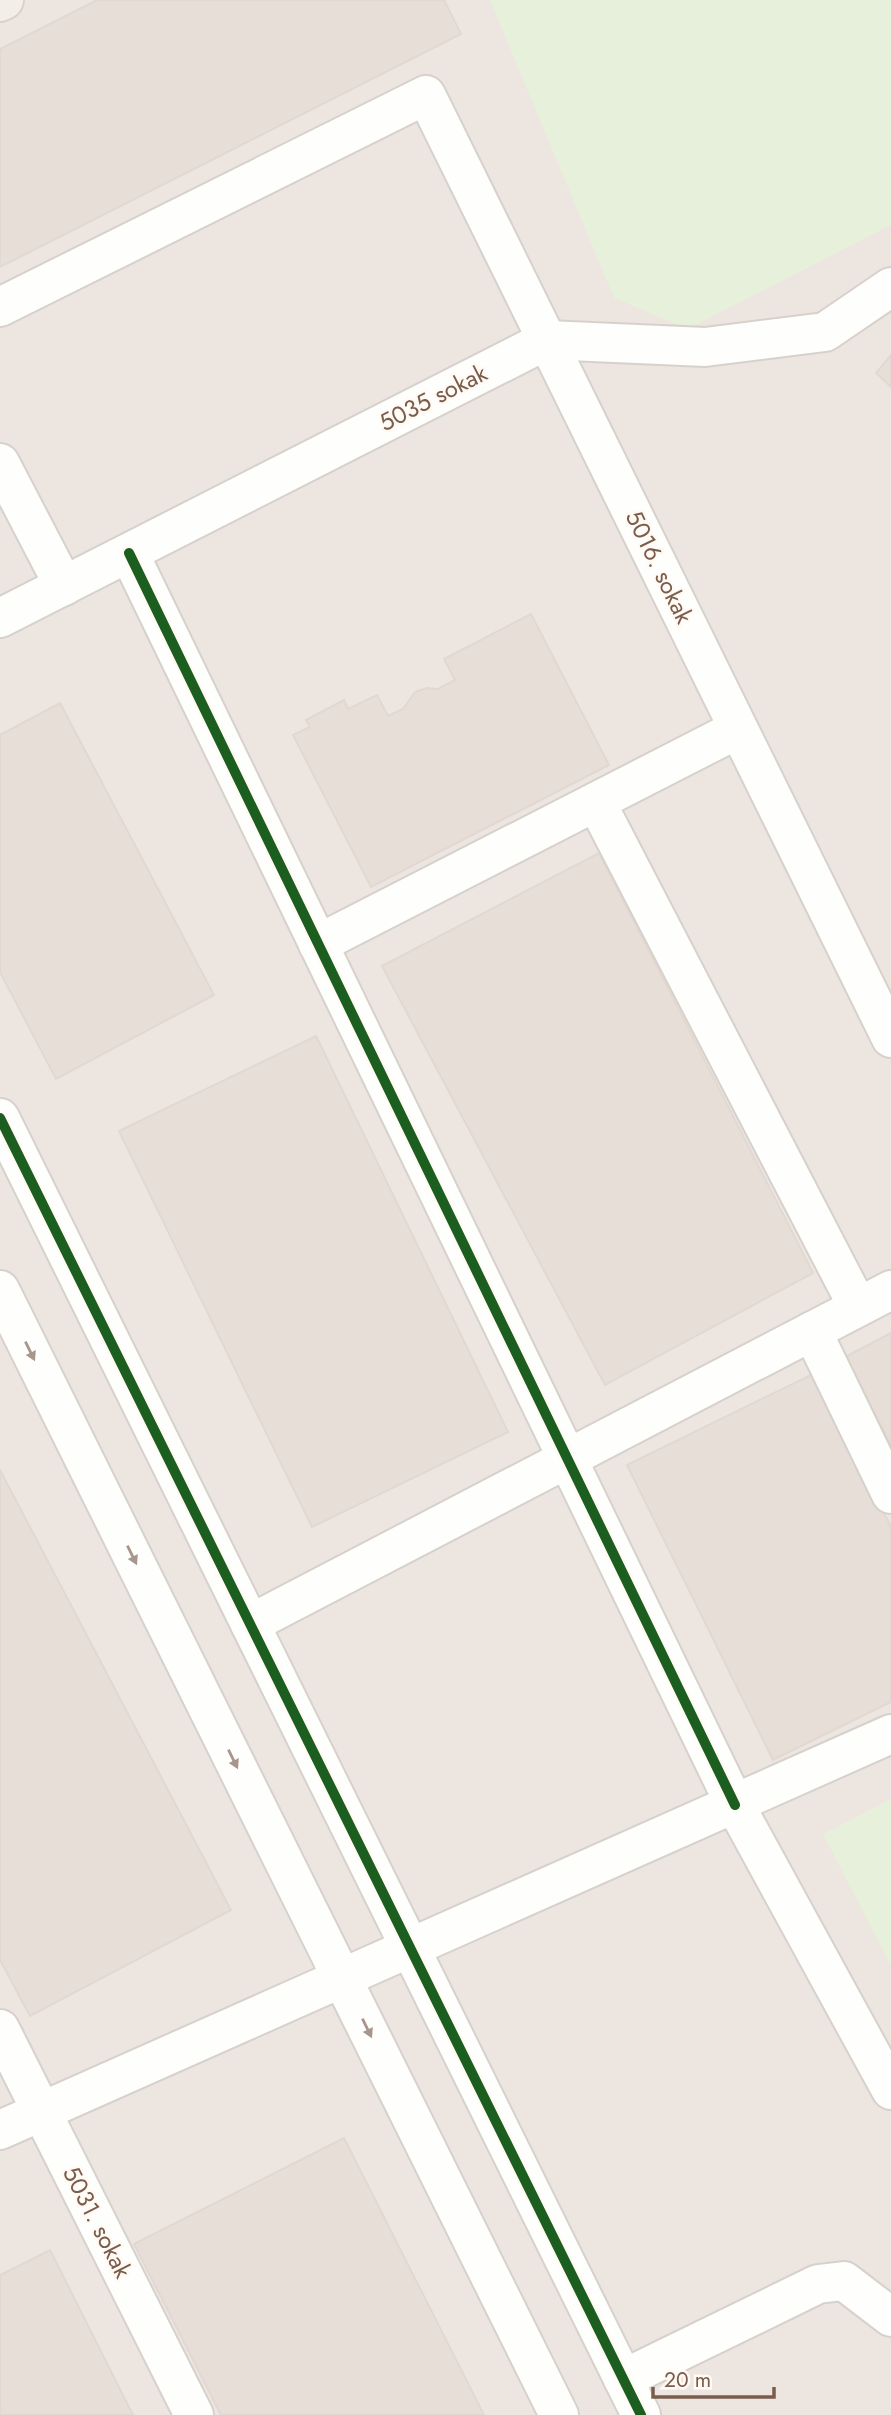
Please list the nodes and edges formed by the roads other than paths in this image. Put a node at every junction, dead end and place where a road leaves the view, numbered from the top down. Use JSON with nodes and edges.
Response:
{"nodes":[{"id":1,"x":891,"y":287,"type":"edge"},
{"id":2,"x":0,"y":307,"type":"edge"},
{"id":3,"x":547,"y":340,"type":"junction"},
{"id":4,"x":0,"y":463,"type":"edge"},
{"id":5,"x":129,"y":553,"type":"junction"},
{"id":6,"x":64,"y":586,"type":"junction"},
{"id":7,"x":0,"y":618,"type":"edge"},
{"id":8,"x":738,"y":729,"type":"junction"},
{"id":9,"x":596,"y":802,"type":"junction"},
{"id":10,"x":318,"y":944,"type":"junction"},
{"id":11,"x":891,"y":1038,"type":"edge"},
{"id":12,"x":0,"y":1118,"type":"edge"},
{"id":13,"x":0,"y":1290,"type":"edge"},
{"id":14,"x":875,"y":1299,"type":"edge"},
{"id":15,"x":812,"y":1331,"type":"junction"},
{"id":16,"x":567,"y":1459,"type":"junction"},
{"id":17,"x":891,"y":1494,"type":"edge"},
{"id":18,"x":250,"y":1624,"type":"junction"},
{"id":19,"x":891,"y":1734,"type":"edge"},
{"id":20,"x":734,"y":1805,"type":"junction"},
{"id":21,"x":410,"y":1948,"type":"junction"},
{"id":22,"x":342,"y":1977,"type":"junction"},
{"id":23,"x":0,"y":2029,"type":"edge"},
{"id":24,"x":891,"y":2090,"type":"edge"},
{"id":25,"x":41,"y":2110,"type":"junction"},
{"id":26,"x":0,"y":2130,"type":"edge"},
{"id":27,"x":891,"y":2316,"type":"edge"},
{"id":28,"x":623,"y":2379,"type":"junction"},
{"id":29,"x":194,"y":2415,"type":"edge"},
{"id":30,"x":559,"y":2415,"type":"edge"},
{"id":31,"x":641,"y":2415,"type":"edge"}],
"edges":[{"from":1,"to":3,"type":"street","name":"5035 sokak"},
{"from":2,"to":3,"type":"street","name":"5016. sokak"},
{"from":3,"to":5,"type":"street","name":"5035 sokak"},
{"from":3,"to":8,"type":"street","name":"5016. sokak"},
{"from":4,"to":6,"type":"street"},
{"from":5,"to":6,"type":"street","name":"5035 sokak"},
{"from":5,"to":10,"type":"street"},
{"from":6,"to":7,"type":"street","name":"5035 sokak"},
{"from":8,"to":9,"type":"street"},
{"from":8,"to":11,"type":"street","name":"5016. sokak"},
{"from":9,"to":10,"type":"street"},
{"from":9,"to":14,"type":"street"},
{"from":10,"to":16,"type":"street"},
{"from":12,"to":18,"type":"street"},
{"from":13,"to":22,"type":"street","one_way":true},
{"from":14,"to":15,"type":"street"},
{"from":15,"to":16,"type":"street"},
{"from":15,"to":17,"type":"street"},
{"from":16,"to":18,"type":"street"},
{"from":16,"to":20,"type":"street"},
{"from":18,"to":21,"type":"street"},
{"from":19,"to":20,"type":"street"},
{"from":20,"to":21,"type":"street"},
{"from":20,"to":24,"type":"street"},
{"from":21,"to":22,"type":"street"},
{"from":21,"to":28,"type":"street"},
{"from":22,"to":25,"type":"street"},
{"from":22,"to":30,"type":"street","one_way":true},
{"from":23,"to":25,"type":"street","name":"5031. sokak"},
{"from":25,"to":26,"type":"street"},
{"from":25,"to":29,"type":"street","name":"5031. sokak"},
{"from":27,"to":28,"type":"street"},
{"from":28,"to":31,"type":"street"}]}
